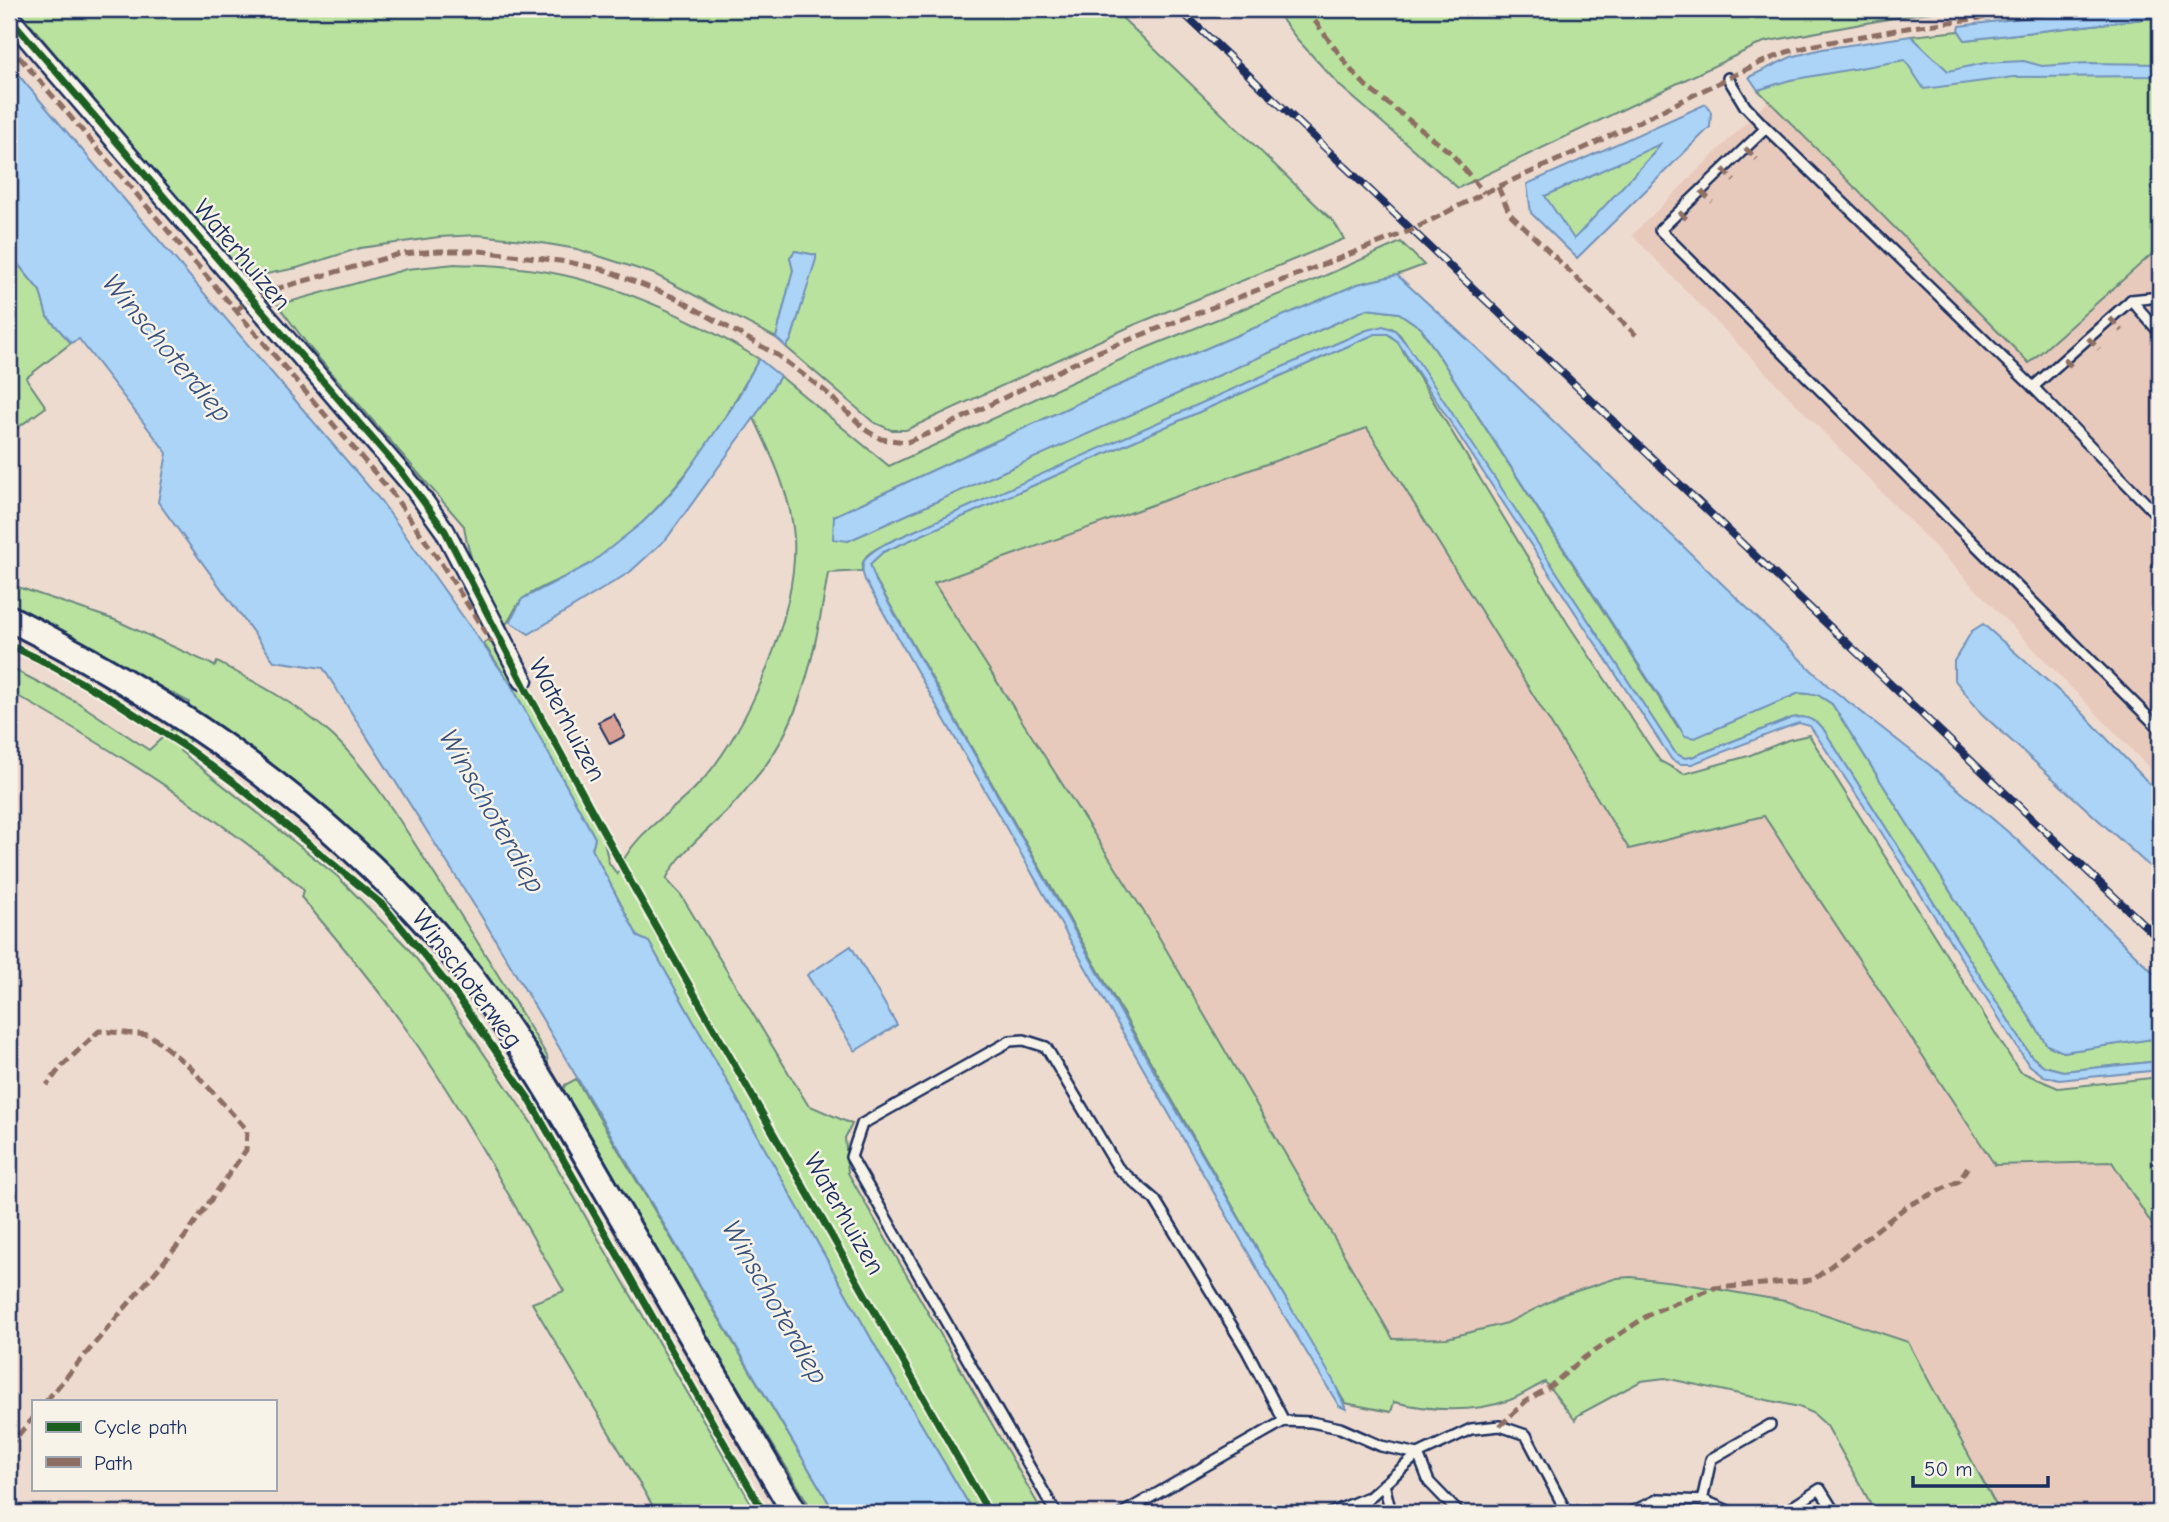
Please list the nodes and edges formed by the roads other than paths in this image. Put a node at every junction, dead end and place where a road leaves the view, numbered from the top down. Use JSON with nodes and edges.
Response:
{"nodes":[{"id":1,"x":9,"y":18,"type":"edge"},
{"id":2,"x":1728,"y":78,"type":"dead end"},
{"id":3,"x":1766,"y":128,"type":"junction"},
{"id":4,"x":2160,"y":297,"type":"edge"},
{"id":5,"x":2131,"y":300,"type":"junction"},
{"id":6,"x":2160,"y":333,"type":"edge"},
{"id":7,"x":2033,"y":387,"type":"junction"},
{"id":8,"x":2160,"y":518,"type":"edge"},
{"id":9,"x":9,"y":618,"type":"edge"},
{"id":10,"x":523,"y":680,"type":"dead end"},
{"id":11,"x":2160,"y":729,"type":"edge"},
{"id":12,"x":1284,"y":1420,"type":"junction"},
{"id":13,"x":1770,"y":1425,"type":"dead end"},
{"id":14,"x":1418,"y":1454,"type":"junction"},
{"id":15,"x":1384,"y":1484,"type":"junction"},
{"id":16,"x":1371,"y":1496,"type":"junction"},
{"id":17,"x":1702,"y":1501,"type":"junction"},
{"id":18,"x":795,"y":1513,"type":"edge"},
{"id":19,"x":1056,"y":1513,"type":"edge"},
{"id":20,"x":1123,"y":1513,"type":"edge"},
{"id":21,"x":1331,"y":1513,"type":"edge"},
{"id":22,"x":1356,"y":1513,"type":"edge"},
{"id":23,"x":1391,"y":1513,"type":"edge"},
{"id":24,"x":1459,"y":1513,"type":"edge"},
{"id":25,"x":1567,"y":1513,"type":"edge"},
{"id":26,"x":1629,"y":1513,"type":"edge"},
{"id":27,"x":1733,"y":1513,"type":"edge"},
{"id":28,"x":1783,"y":1513,"type":"edge"},
{"id":29,"x":1835,"y":1513,"type":"edge"}],
"edges":[{"from":1,"to":10,"type":"street","name":"Waterhuizen"},
{"from":2,"to":3,"type":"lane"},
{"from":3,"to":7,"type":"lane"},
{"from":3,"to":11,"type":"lane"},
{"from":4,"to":5,"type":"lane"},
{"from":5,"to":6,"type":"lane"},
{"from":5,"to":7,"type":"lane"},
{"from":7,"to":8,"type":"lane"},
{"from":9,"to":18,"type":"main road","name":"Winschoterweg"},
{"from":12,"to":14,"type":"lane"},
{"from":12,"to":19,"type":"lane"},
{"from":12,"to":20,"type":"lane"},
{"from":13,"to":17,"type":"lane"},
{"from":14,"to":15,"type":"lane"},
{"from":14,"to":24,"type":"lane"},
{"from":14,"to":25,"type":"lane"},
{"from":15,"to":16,"type":"lane"},
{"from":15,"to":23,"type":"lane"},
{"from":16,"to":21,"type":"lane"},
{"from":16,"to":22,"type":"lane"},
{"from":17,"to":26,"type":"lane"},
{"from":17,"to":27,"type":"lane"},
{"from":28,"to":29,"type":"lane"}]}
